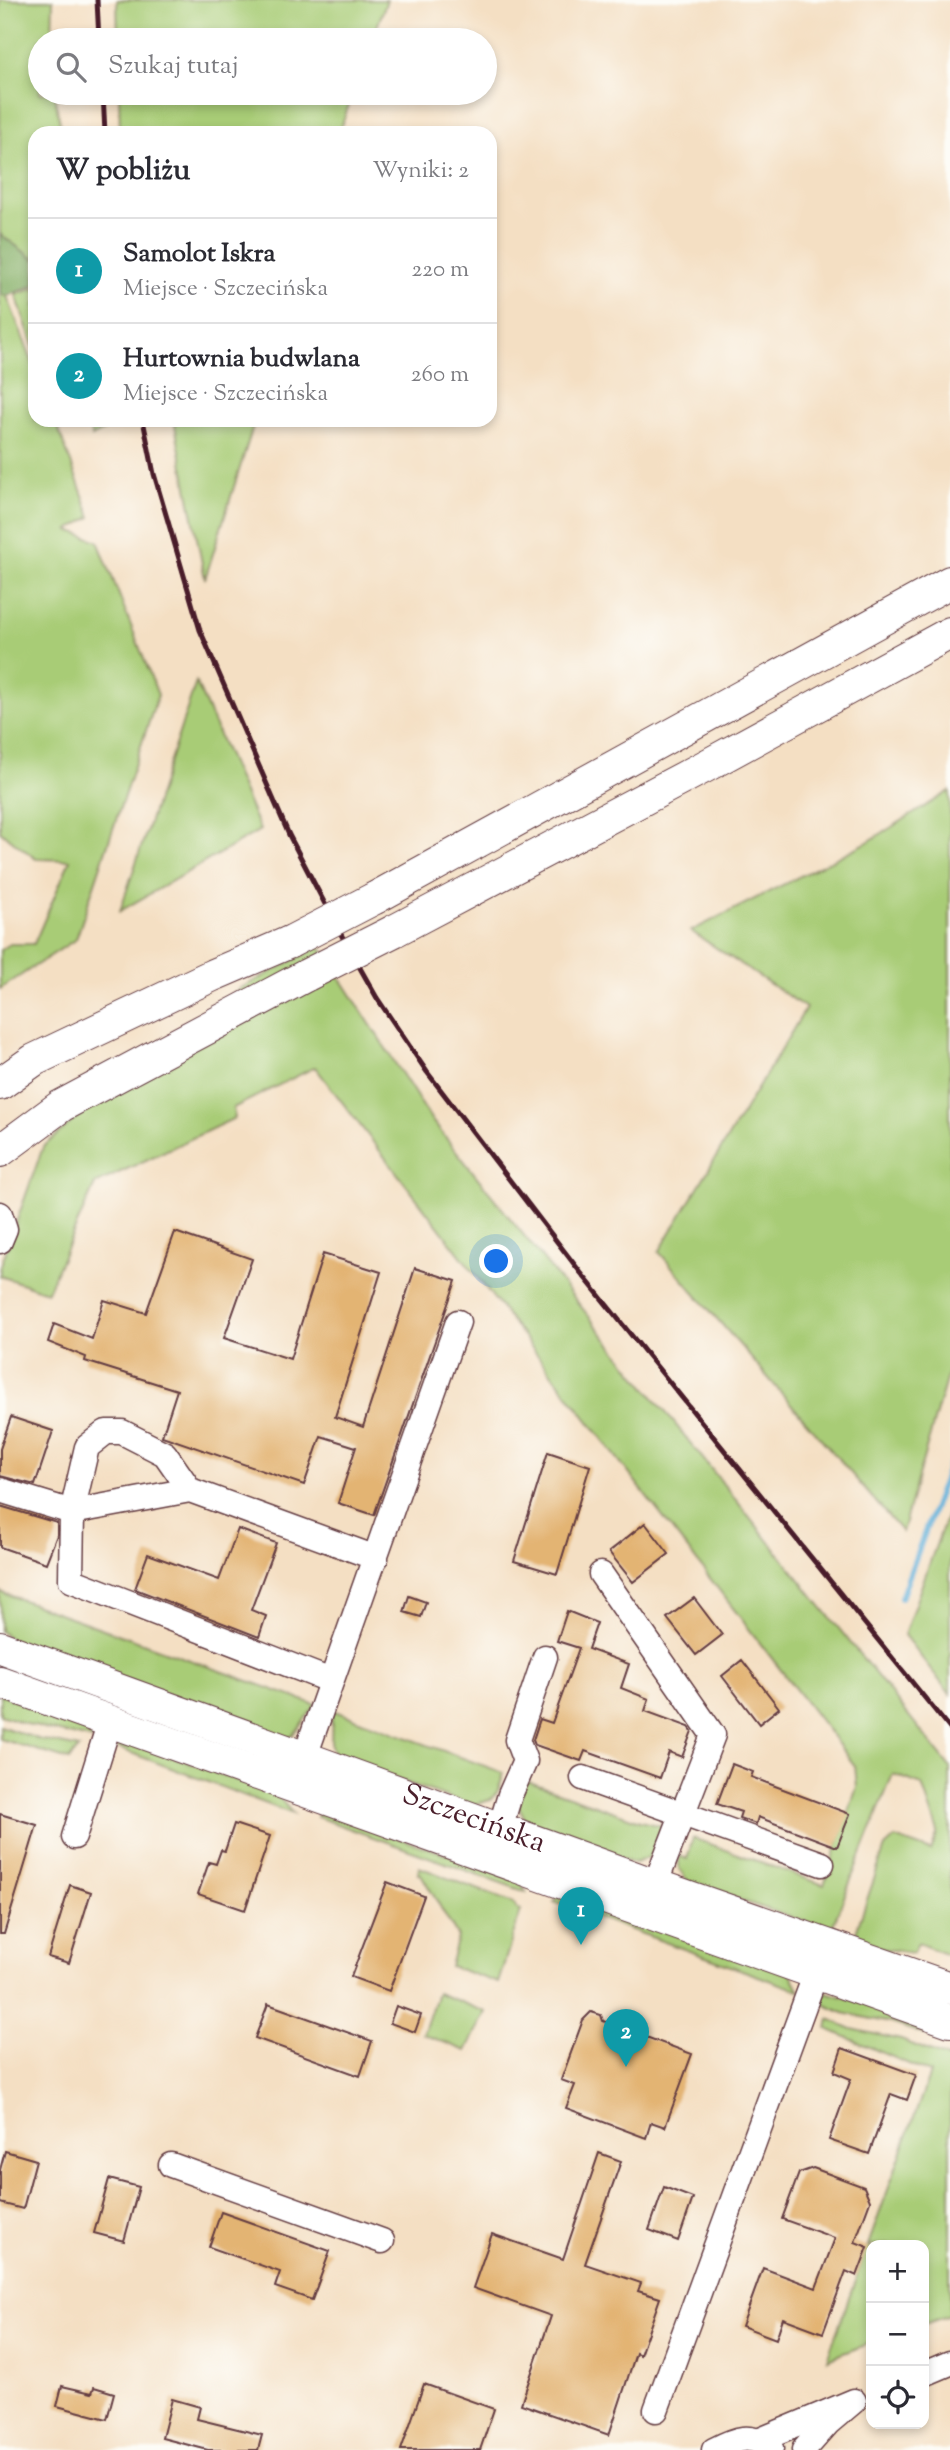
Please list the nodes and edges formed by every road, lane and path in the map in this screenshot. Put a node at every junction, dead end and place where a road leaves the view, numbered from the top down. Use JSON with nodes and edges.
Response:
{"nodes":[{"id":1,"x":950,"y":582,"type":"edge"},
{"id":2,"x":950,"y":633,"type":"edge"},
{"id":3,"x":0,"y":1084,"type":"edge"},
{"id":4,"x":0,"y":1151,"type":"edge"},
{"id":5,"x":0,"y":1214,"type":"edge"},
{"id":6,"x":0,"y":1241,"type":"edge"},
{"id":7,"x":457,"y":1322,"type":"dead end"},
{"id":8,"x":0,"y":1490,"type":"edge"},
{"id":9,"x":190,"y":1490,"type":"junction"},
{"id":10,"x":72,"y":1512,"type":"junction"},
{"id":11,"x":376,"y":1558,"type":"junction"},
{"id":12,"x":601,"y":1574,"type":"dead end"},
{"id":13,"x":0,"y":1647,"type":"edge"},
{"id":14,"x":545,"y":1657,"type":"dead end"},
{"id":15,"x":331,"y":1681,"type":"junction"},
{"id":16,"x":0,"y":1682,"type":"edge"},
{"id":17,"x":110,"y":1721,"type":"junction"},
{"id":18,"x":304,"y":1759,"type":"junction"},
{"id":19,"x":583,"y":1778,"type":"dead end"},
{"id":20,"x":681,"y":1813,"type":"junction"},
{"id":21,"x":500,"y":1828,"type":"junction"},
{"id":22,"x":74,"y":1837,"type":"dead end"},
{"id":23,"x":822,"y":1864,"type":"dead end"},
{"id":24,"x":655,"y":1885,"type":"junction"},
{"id":25,"x":816,"y":1973,"type":"junction"},
{"id":26,"x":950,"y":1988,"type":"edge"},
{"id":27,"x":950,"y":2021,"type":"edge"},
{"id":28,"x":171,"y":2165,"type":"dead end"},
{"id":29,"x":382,"y":2241,"type":"dead end"},
{"id":30,"x":950,"y":2363,"type":"edge"},
{"id":31,"x":929,"y":2372,"type":"edge"},
{"id":32,"x":863,"y":2398,"type":"edge"},
{"id":33,"x":656,"y":2410,"type":"dead end"},
{"id":34,"x":764,"y":2445,"type":"edge"},
{"id":35,"x":719,"y":2449,"type":"edge"},
{"id":36,"x":804,"y":2450,"type":"edge"}],
"edges":[{"from":1,"to":3,"type":"main road","bridge":true},
{"from":2,"to":4,"type":"main road","bridge":true},
{"from":5,"to":6,"type":"street"},
{"from":7,"to":11,"type":"street"},
{"from":8,"to":10,"type":"street"},
{"from":9,"to":10,"type":"street"},
{"from":9,"to":10,"type":"street"},
{"from":9,"to":11,"type":"street"},
{"from":10,"to":15,"type":"street"},
{"from":11,"to":15,"type":"street"},
{"from":12,"to":20,"type":"street"},
{"from":13,"to":18,"type":"main road","name":"Szczecińska"},
{"from":14,"to":21,"type":"street"},
{"from":15,"to":18,"type":"street"},
{"from":16,"to":17,"type":"main road","name":"Szczecińska"},
{"from":17,"to":22,"type":"street"},
{"from":17,"to":25,"type":"main road","name":"Szczecińska"},
{"from":18,"to":21,"type":"main road","name":"Szczecińska"},
{"from":19,"to":20,"type":"street"},
{"from":20,"to":23,"type":"street"},
{"from":20,"to":24,"type":"street"},
{"from":21,"to":24,"type":"main road","name":"Szczecińska"},
{"from":24,"to":26,"type":"main road","name":"Szczecińska"},
{"from":25,"to":27,"type":"main road","name":"Szczecińska"},
{"from":25,"to":33,"type":"street"},
{"from":28,"to":29,"type":"street"},
{"from":30,"to":31,"type":"street"},
{"from":32,"to":34,"type":"street"},
{"from":32,"to":36,"type":"street"},
{"from":34,"to":35,"type":"street"}]}
